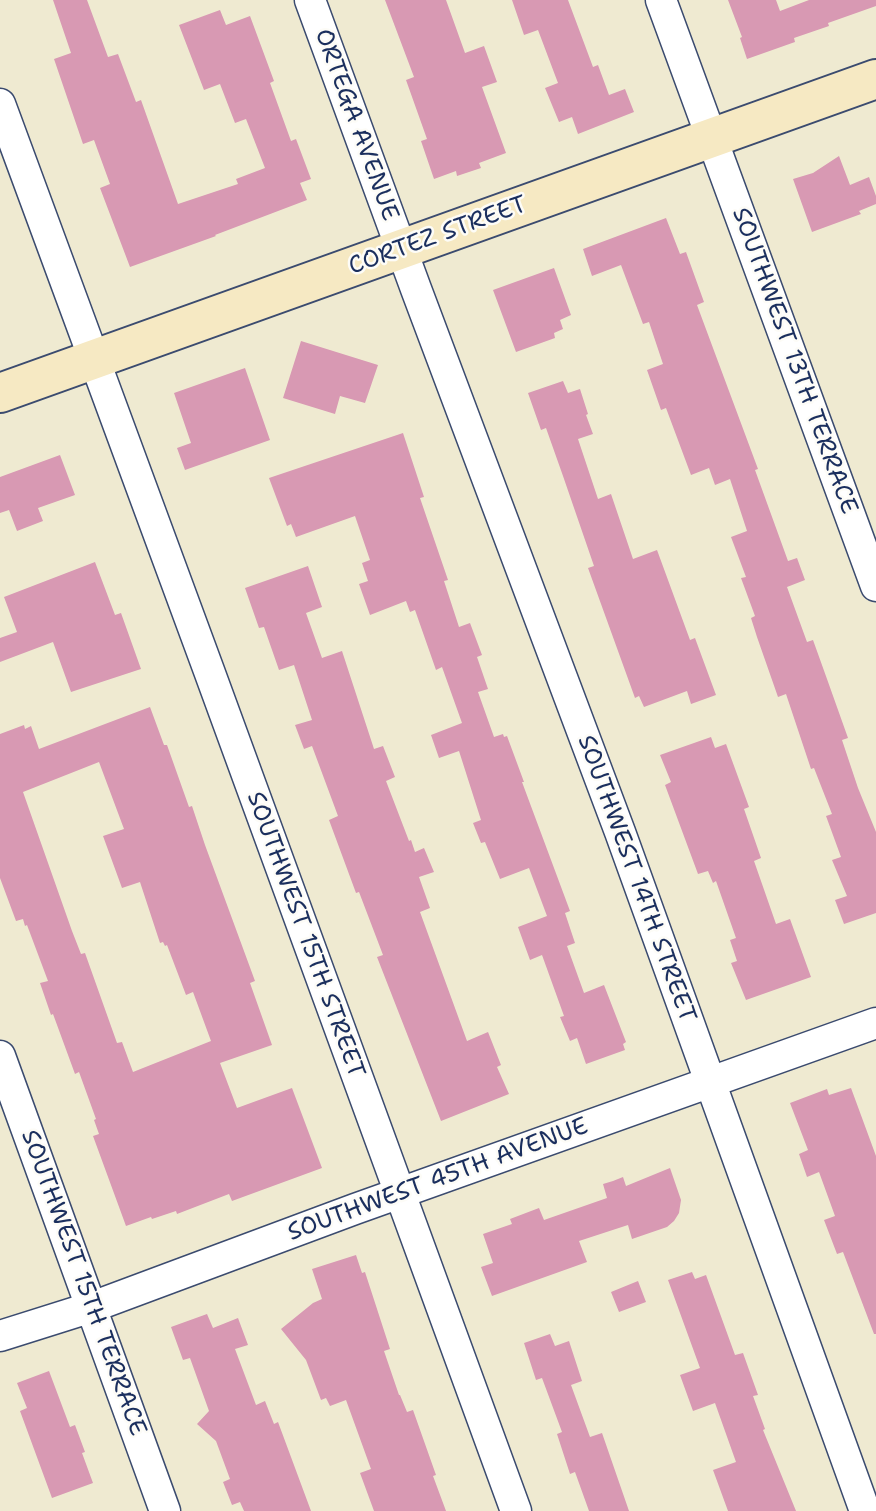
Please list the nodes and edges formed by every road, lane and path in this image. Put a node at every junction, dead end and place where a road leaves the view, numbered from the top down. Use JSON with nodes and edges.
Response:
{"nodes":[{"id":1,"x":310,"y":0,"type":"edge"},
{"id":2,"x":661,"y":0,"type":"edge"},
{"id":3,"x":876,"y":79,"type":"edge"},
{"id":4,"x":0,"y":104,"type":"edge"},
{"id":5,"x":711,"y":137,"type":"junction"},
{"id":6,"x":402,"y":250,"type":"junction"},
{"id":7,"x":95,"y":358,"type":"junction"},
{"id":8,"x":0,"y":393,"type":"edge"},
{"id":9,"x":876,"y":586,"type":"edge"},
{"id":10,"x":876,"y":1023,"type":"edge"},
{"id":11,"x":0,"y":1056,"type":"edge"},
{"id":12,"x":710,"y":1082,"type":"junction"},
{"id":13,"x":398,"y":1193,"type":"junction"},
{"id":14,"x":92,"y":1307,"type":"junction"},
{"id":15,"x":0,"y":1336,"type":"edge"},
{"id":16,"x":165,"y":1511,"type":"edge"},
{"id":17,"x":516,"y":1511,"type":"edge"},
{"id":18,"x":865,"y":1511,"type":"edge"}],
"edges":[{"from":1,"to":6,"type":"street","name":"ORTEGA AVENUE"},
{"from":2,"to":5,"type":"street","name":"SOUTHWEST 13TH TERRACE"},
{"from":3,"to":5,"type":"street","name":"CORTEZ STREET"},
{"from":4,"to":7,"type":"street","name":"SOUTHWEST 15TH STREET"},
{"from":5,"to":6,"type":"street","name":"CORTEZ STREET"},
{"from":5,"to":9,"type":"street","name":"SOUTHWEST 13TH TERRACE"},
{"from":6,"to":7,"type":"street","name":"CORTEZ STREET"},
{"from":6,"to":12,"type":"street","name":"SOUTHWEST 14TH STREET"},
{"from":7,"to":8,"type":"street","name":"CORTEZ STREET"},
{"from":7,"to":13,"type":"street","name":"SOUTHWEST 15TH STREET"},
{"from":10,"to":12,"type":"street","name":"SOUTHWEST 45TH AVENUE"},
{"from":11,"to":14,"type":"street","name":"SOUTHWEST 15TH TERRACE"},
{"from":12,"to":13,"type":"street","name":"SOUTHWEST 45TH AVENUE"},
{"from":12,"to":18,"type":"street","name":"SOUTHWEST 14TH STREET"},
{"from":13,"to":14,"type":"street","name":"SOUTHWEST 45TH AVENUE"},
{"from":13,"to":17,"type":"street","name":"SOUTHWEST 15TH STREET"},
{"from":14,"to":15,"type":"street","name":"SOUTHWEST 45TH AVENUE"},
{"from":14,"to":16,"type":"street","name":"SOUTHWEST 15TH TERRACE"}]}
